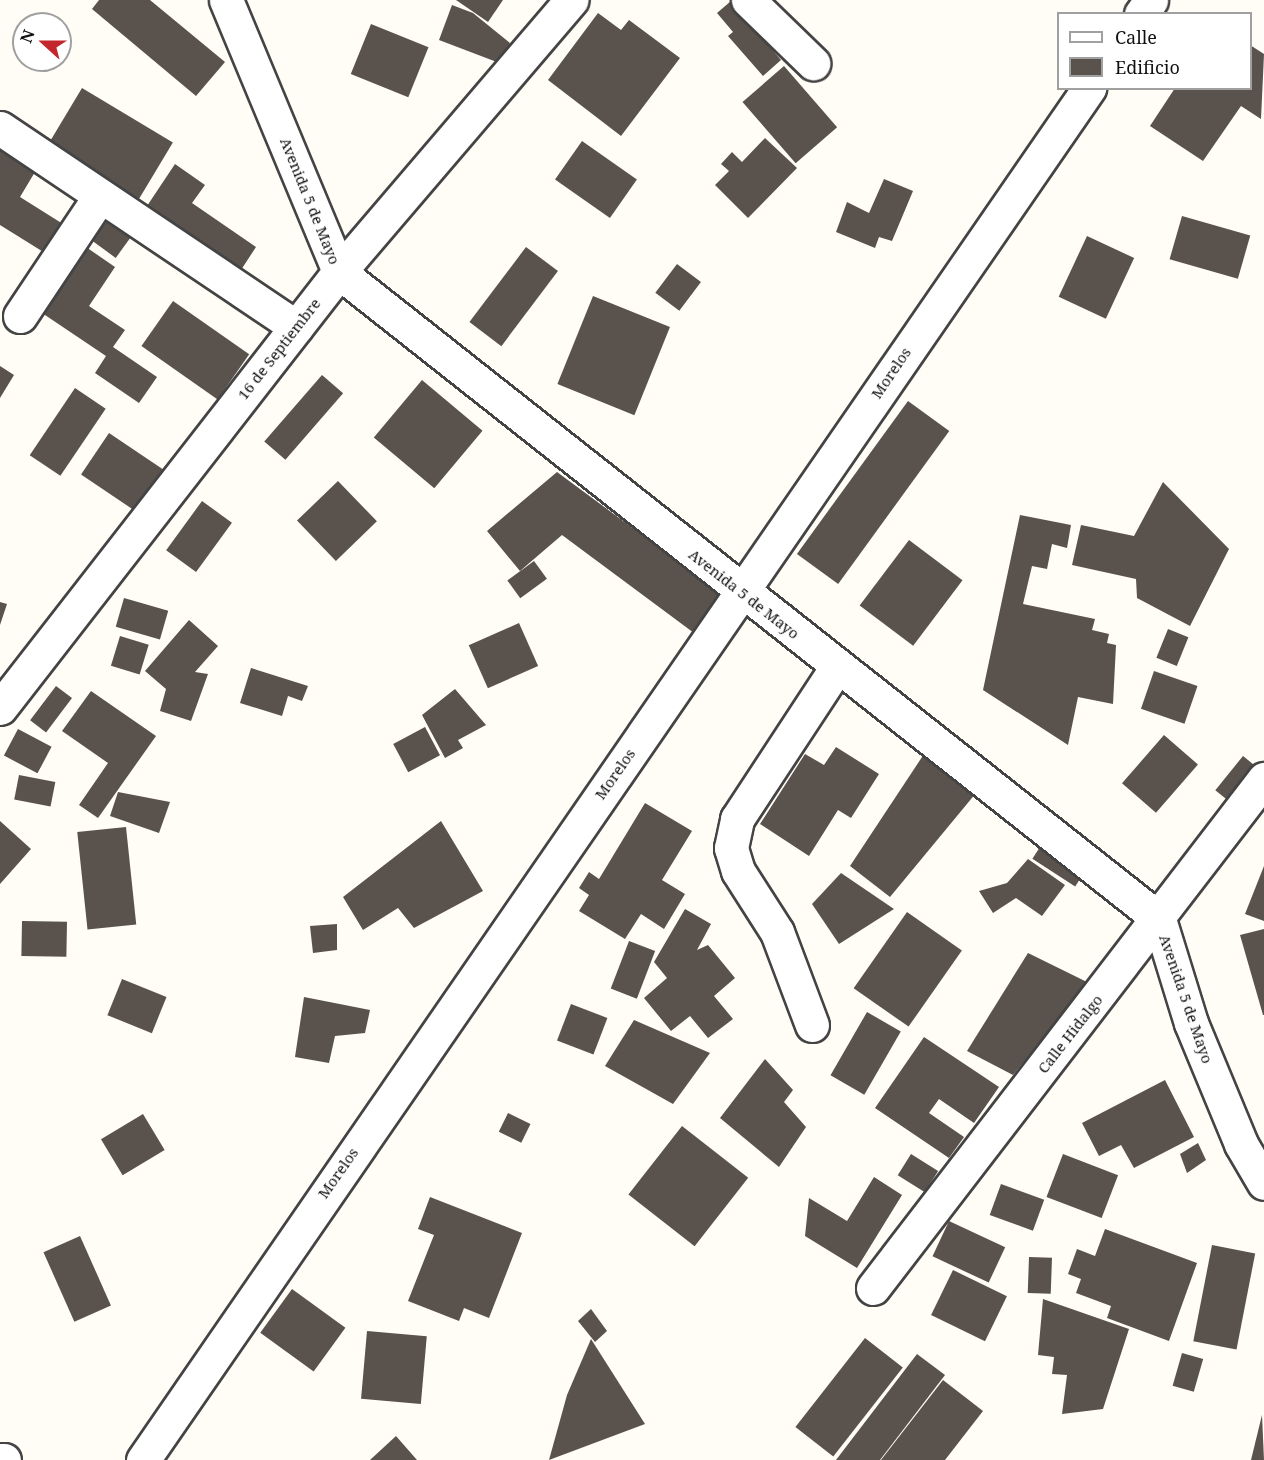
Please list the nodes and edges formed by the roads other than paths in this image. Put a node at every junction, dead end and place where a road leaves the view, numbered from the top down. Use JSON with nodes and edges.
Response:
{"nodes":[{"id":1,"x":226,"y":0,"type":"edge"},
{"id":2,"x":571,"y":0,"type":"edge"},
{"id":3,"x":748,"y":0,"type":"edge"},
{"id":4,"x":813,"y":63,"type":"dead end"},
{"id":5,"x":1088,"y":90,"type":"edge"},
{"id":6,"x":0,"y":128,"type":"edge"},
{"id":7,"x":100,"y":196,"type":"junction"},
{"id":8,"x":339,"y":272,"type":"junction"},
{"id":9,"x":20,"y":316,"type":"dead end"},
{"id":10,"x":296,"y":327,"type":"junction"},
{"id":11,"x":742,"y":592,"type":"junction"},
{"id":12,"x":837,"y":667,"type":"junction"},
{"id":13,"x":0,"y":708,"type":"edge"},
{"id":14,"x":1264,"y":779,"type":"edge"},
{"id":15,"x":1159,"y":919,"type":"junction"},
{"id":16,"x":812,"y":1025,"type":"dead end"},
{"id":17,"x":1264,"y":1183,"type":"edge"},
{"id":18,"x":873,"y":1288,"type":"dead end"},
{"id":19,"x":143,"y":1460,"type":"edge"}],
"edges":[{"from":1,"to":8,"type":"street","name":"Avenida 5 de Mayo"},
{"from":2,"to":8,"type":"street","name":"16 de Septiembre"},
{"from":3,"to":4,"type":"street"},
{"from":5,"to":11,"type":"street","name":"Morelos"},
{"from":6,"to":7,"type":"street"},
{"from":7,"to":9,"type":"street"},
{"from":7,"to":10,"type":"street"},
{"from":8,"to":10,"type":"street","name":"16 de Septiembre"},
{"from":8,"to":11,"type":"street","name":"Avenida 5 de Mayo"},
{"from":10,"to":13,"type":"street","name":"16 de Septiembre"},
{"from":11,"to":12,"type":"street","name":"Avenida 5 de Mayo"},
{"from":11,"to":19,"type":"street","name":"Morelos"},
{"from":12,"to":15,"type":"street","name":"Avenida 5 de Mayo"},
{"from":12,"to":16,"type":"street"},
{"from":14,"to":15,"type":"street","name":"Calle Hidalgo"},
{"from":15,"to":17,"type":"street","name":"Avenida 5 de Mayo"},
{"from":15,"to":18,"type":"street","name":"Calle Hidalgo"}]}
